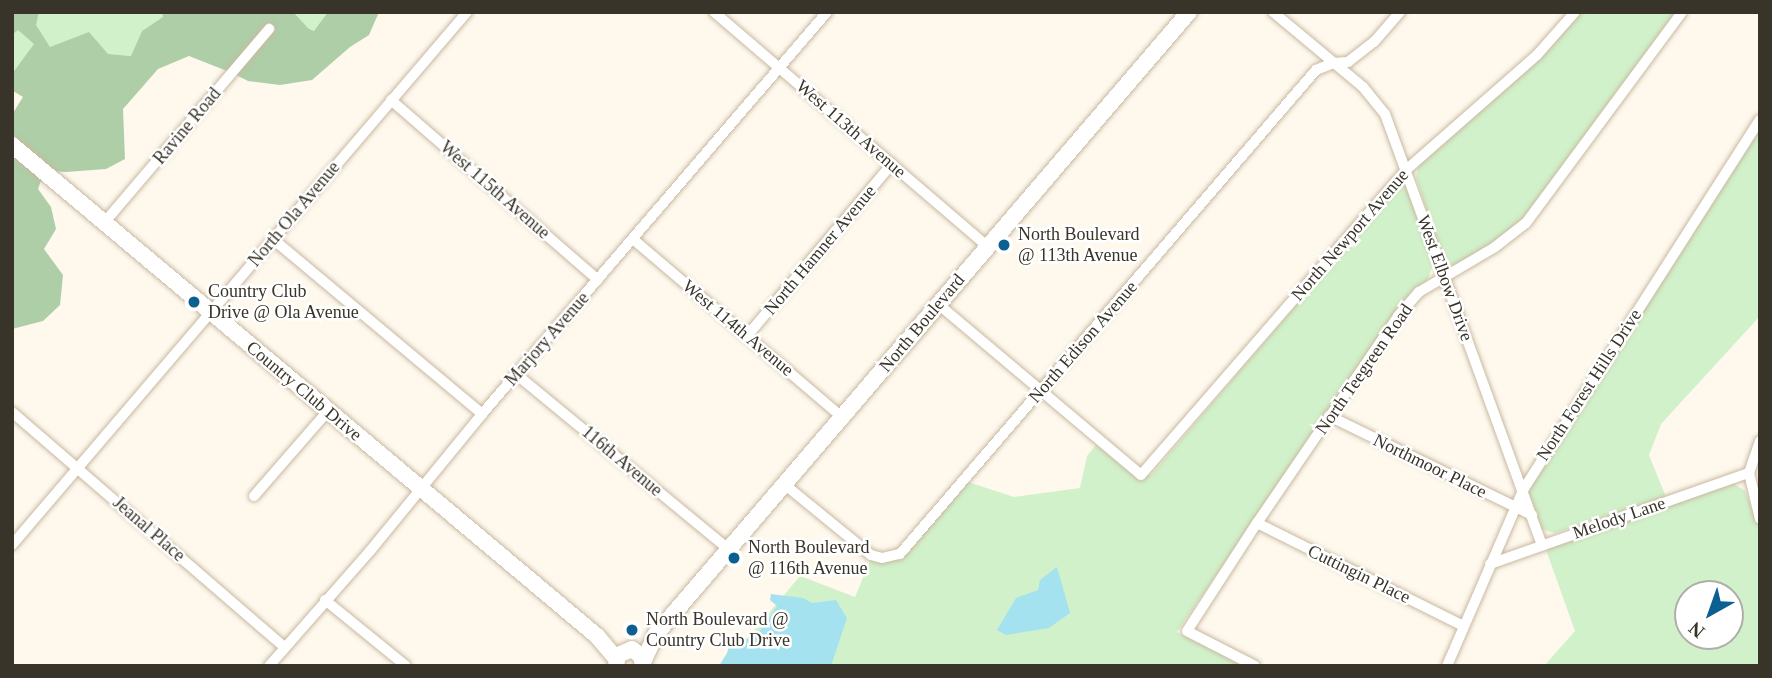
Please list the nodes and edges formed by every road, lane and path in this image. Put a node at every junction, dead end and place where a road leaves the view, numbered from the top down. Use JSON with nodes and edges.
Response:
{"nodes":[{"id":1,"x":467,"y":12,"type":"edge"},
{"id":2,"x":714,"y":12,"type":"edge"},
{"id":3,"x":827,"y":12,"type":"edge"},
{"id":4,"x":1189,"y":12,"type":"edge"},
{"id":5,"x":1273,"y":12,"type":"edge"},
{"id":6,"x":1401,"y":12,"type":"edge"},
{"id":7,"x":1575,"y":12,"type":"edge"},
{"id":8,"x":1682,"y":12,"type":"edge"},
{"id":9,"x":269,"y":29,"type":"dead end"},
{"id":10,"x":1332,"y":63,"type":"junction"},
{"id":11,"x":780,"y":68,"type":"junction"},
{"id":12,"x":391,"y":100,"type":"junction"},
{"id":13,"x":1760,"y":120,"type":"edge"},
{"id":14,"x":12,"y":145,"type":"edge"},
{"id":15,"x":892,"y":164,"type":"junction"},
{"id":16,"x":1406,"y":170,"type":"junction"},
{"id":17,"x":104,"y":223,"type":"junction"},
{"id":18,"x":273,"y":239,"type":"junction"},
{"id":19,"x":634,"y":240,"type":"junction"},
{"id":20,"x":987,"y":246,"type":"junction"},
{"id":21,"x":1444,"y":276,"type":"junction"},
{"id":22,"x":598,"y":280,"type":"junction"},
{"id":23,"x":938,"y":304,"type":"junction"},
{"id":24,"x":210,"y":312,"type":"junction"},
{"id":25,"x":747,"y":336,"type":"junction"},
{"id":26,"x":516,"y":374,"type":"junction"},
{"id":27,"x":1040,"y":391,"type":"junction"},
{"id":28,"x":328,"y":411,"type":"junction"},
{"id":29,"x":12,"y":412,"type":"edge"},
{"id":30,"x":482,"y":414,"type":"junction"},
{"id":31,"x":1329,"y":416,"type":"junction"},
{"id":32,"x":842,"y":417,"type":"junction"},
{"id":33,"x":1760,"y":441,"type":"edge"},
{"id":34,"x":79,"y":468,"type":"junction"},
{"id":35,"x":1749,"y":473,"type":"junction"},
{"id":36,"x":784,"y":484,"type":"junction"},
{"id":37,"x":420,"y":489,"type":"junction"},
{"id":38,"x":1522,"y":490,"type":"junction"},
{"id":39,"x":254,"y":496,"type":"dead end"},
{"id":40,"x":1514,"y":507,"type":"junction"},
{"id":41,"x":1531,"y":515,"type":"junction"},
{"id":42,"x":1760,"y":519,"type":"edge"},
{"id":43,"x":1256,"y":523,"type":"junction"},
{"id":44,"x":12,"y":545,"type":"edge"},
{"id":45,"x":1542,"y":545,"type":"junction"},
{"id":46,"x":728,"y":549,"type":"junction"},
{"id":47,"x":1490,"y":564,"type":"junction"},
{"id":48,"x":325,"y":600,"type":"junction"},
{"id":49,"x":1462,"y":625,"type":"junction"},
{"id":50,"x":656,"y":634,"type":"junction"},
{"id":51,"x":284,"y":647,"type":"junction"},
{"id":52,"x":622,"y":656,"type":"edge"},
{"id":53,"x":643,"y":664,"type":"edge"},
{"id":54,"x":269,"y":666,"type":"edge"},
{"id":55,"x":406,"y":666,"type":"edge"},
{"id":56,"x":1255,"y":666,"type":"edge"},
{"id":57,"x":1447,"y":666,"type":"edge"}],
"edges":[{"from":1,"to":12,"type":"street","name":"North Ola Avenue"},
{"from":2,"to":11,"type":"street","name":"West 113th Avenue"},
{"from":3,"to":11,"type":"street","name":"Marjory Avenue"},
{"from":4,"to":20,"type":"street","name":"North Boulevard"},
{"from":5,"to":10,"type":"street","name":"West Elbow Drive"},
{"from":6,"to":10,"type":"street","name":"North Edison Avenue"},
{"from":7,"to":16,"type":"street","name":"North Newport Avenue"},
{"from":8,"to":21,"type":"street","name":"North Teegreen Road"},
{"from":9,"to":17,"type":"street","name":"Ravine Road"},
{"from":10,"to":16,"type":"street","name":"West Elbow Drive"},
{"from":10,"to":27,"type":"street","name":"North Edison Avenue"},
{"from":11,"to":15,"type":"street","name":"West 113th Avenue"},
{"from":11,"to":19,"type":"street","name":"Marjory Avenue"},
{"from":12,"to":18,"type":"street","name":"North Ola Avenue"},
{"from":12,"to":22,"type":"street","name":"West 115th Avenue"},
{"from":13,"to":38,"type":"street","name":"North Forest Hills Drive"},
{"from":14,"to":17,"type":"street","name":"Country Club Drive"},
{"from":15,"to":20,"type":"street","name":"West 113th Avenue"},
{"from":15,"to":25,"type":"street","name":"North Hamner Avenue"},
{"from":16,"to":21,"type":"street","name":"West Elbow Drive"},
{"from":16,"to":27,"type":"street","name":"North Newport Avenue"},
{"from":17,"to":24,"type":"street","name":"Country Club Drive"},
{"from":18,"to":24,"type":"street","name":"North Ola Avenue"},
{"from":18,"to":30,"type":"street"},
{"from":19,"to":22,"type":"street","name":"Marjory Avenue"},
{"from":19,"to":25,"type":"street","name":"West 114th Avenue"},
{"from":20,"to":23,"type":"street","name":"North Boulevard"},
{"from":21,"to":31,"type":"street","name":"North Teegreen Road"},
{"from":21,"to":38,"type":"street","name":"West Elbow Drive"},
{"from":22,"to":26,"type":"street","name":"Marjory Avenue"},
{"from":23,"to":27,"type":"street"},
{"from":23,"to":32,"type":"street","name":"North Boulevard"},
{"from":24,"to":28,"type":"street","name":"Country Club Drive"},
{"from":24,"to":34,"type":"street","name":"North Ola Avenue"},
{"from":25,"to":32,"type":"street","name":"West 114th Avenue"},
{"from":26,"to":30,"type":"street","name":"Marjory Avenue"},
{"from":26,"to":46,"type":"street","name":"116th Avenue"},
{"from":27,"to":36,"type":"street","name":"North Edison Avenue"},
{"from":28,"to":37,"type":"street","name":"Country Club Drive"},
{"from":28,"to":39,"type":"street"},
{"from":29,"to":34,"type":"street","name":"Jeanal Place"},
{"from":30,"to":37,"type":"street","name":"Marjory Avenue"},
{"from":31,"to":40,"type":"street","name":"Northmoor Place"},
{"from":31,"to":43,"type":"street","name":"North Teegreen Road"},
{"from":32,"to":36,"type":"street","name":"North Boulevard"},
{"from":33,"to":35,"type":"street"},
{"from":34,"to":44,"type":"street","name":"North Ola Avenue"},
{"from":34,"to":51,"type":"street","name":"Jeanal Place"},
{"from":35,"to":42,"type":"street"},
{"from":35,"to":45,"type":"street","name":"Melody Lane"},
{"from":36,"to":46,"type":"street","name":"North Boulevard"},
{"from":37,"to":48,"type":"street","name":"Marjory Avenue"},
{"from":37,"to":52,"type":"street","name":"Country Club Drive"},
{"from":38,"to":40,"type":"street","name":"North Forest Hills Drive"},
{"from":38,"to":41,"type":"street","name":"West Elbow Drive"},
{"from":40,"to":41,"type":"street","name":"Northmoor Place"},
{"from":40,"to":47,"type":"street","name":"North Forest Hills Drive"},
{"from":41,"to":45,"type":"street","name":"West Elbow Drive"},
{"from":43,"to":49,"type":"street","name":"Cuttingin Place"},
{"from":43,"to":56,"type":"street","name":"North Teegreen Road"},
{"from":45,"to":47,"type":"street","name":"Melody Lane"},
{"from":46,"to":50,"type":"street","name":"North Boulevard"},
{"from":47,"to":49,"type":"street","name":"North Forest Hills Drive"},
{"from":48,"to":51,"type":"street","name":"Marjory Avenue"},
{"from":48,"to":55,"type":"street"},
{"from":49,"to":57,"type":"street","name":"North Forest Hills Drive"},
{"from":50,"to":52,"type":"street","name":"North Boulevard"},
{"from":50,"to":53,"type":"street","name":"North Boulevard"},
{"from":51,"to":54,"type":"street","name":"Marjory Avenue"},
{"from":52,"to":53,"type":"street"}]}
